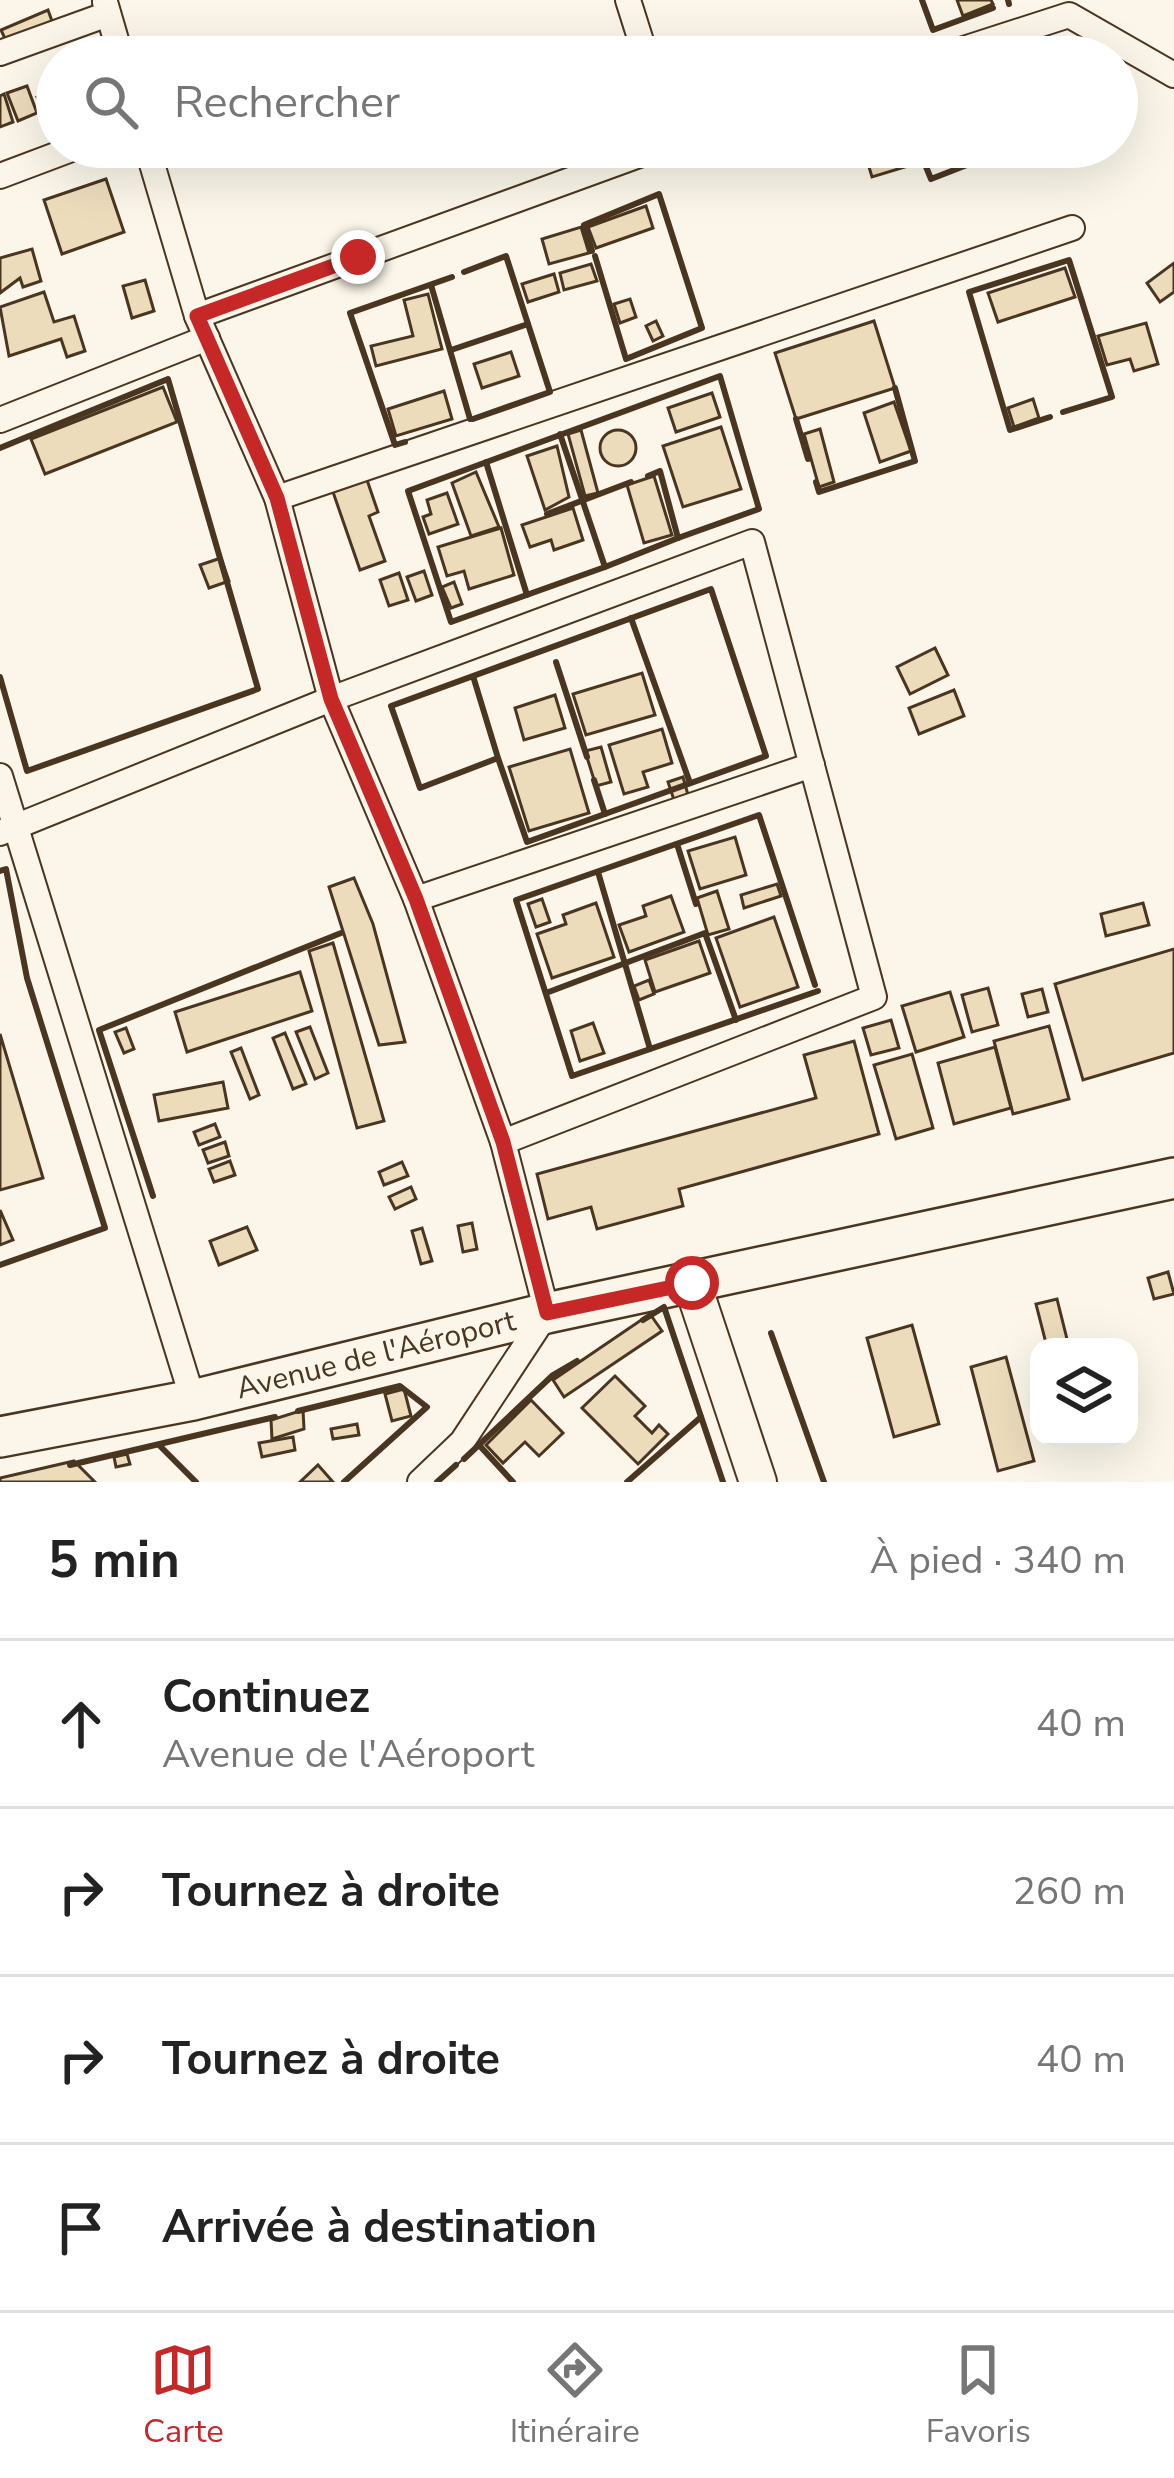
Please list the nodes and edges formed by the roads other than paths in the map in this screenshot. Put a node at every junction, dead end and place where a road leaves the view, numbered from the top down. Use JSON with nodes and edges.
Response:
{"nodes":[{"id":1,"x":628,"y":0,"type":"edge"},
{"id":2,"x":106,"y":7,"type":"edge"},
{"id":3,"x":39,"y":36,"type":"edge"},
{"id":4,"x":115,"y":36,"type":"edge"},
{"id":5,"x":639,"y":36,"type":"edge"},
{"id":6,"x":1004,"y":36,"type":"edge"},
{"id":7,"x":1106,"y":36,"type":"edge"},
{"id":8,"x":36,"y":37,"type":"edge"},
{"id":9,"x":0,"y":53,"type":"edge"},
{"id":10,"x":1138,"y":54,"type":"edge"},
{"id":11,"x":1174,"y":75,"type":"edge"},
{"id":12,"x":36,"y":162,"type":"edge"},
{"id":13,"x":153,"y":168,"type":"edge"},
{"id":14,"x":607,"y":168,"type":"edge"},
{"id":15,"x":0,"y":176,"type":"edge"},
{"id":16,"x":1072,"y":227,"type":"dead end"},
{"id":17,"x":202,"y":327,"type":"junction"},
{"id":18,"x":0,"y":420,"type":"edge"},
{"id":19,"x":277,"y":498,"type":"junction"},
{"id":20,"x":331,"y":699,"type":"junction"},
{"id":21,"x":812,"y":765,"type":"junction"},
{"id":22,"x":0,"y":776,"type":"edge"},
{"id":23,"x":7,"y":830,"type":"edge"},
{"id":24,"x":416,"y":899,"type":"junction"},
{"id":25,"x":503,"y":1142,"type":"junction"},
{"id":26,"x":1174,"y":1178,"type":"edge"},
{"id":27,"x":692,"y":1283,"type":"junction"},
{"id":28,"x":547,"y":1313,"type":"junction"},
{"id":29,"x":193,"y":1400,"type":"junction"},
{"id":30,"x":0,"y":1437,"type":"edge"},
{"id":31,"x":420,"y":1482,"type":"edge"},
{"id":32,"x":758,"y":1482,"type":"edge"}],
"edges":[{"from":1,"to":5,"type":"street"},
{"from":2,"to":3,"type":"street"},
{"from":2,"to":4,"type":"street"},
{"from":6,"to":7,"type":"street"},
{"from":8,"to":9,"type":"street"},
{"from":10,"to":11,"type":"street"},
{"from":12,"to":15,"type":"street"},
{"from":13,"to":17,"type":"street"},
{"from":14,"to":17,"type":"street"},
{"from":16,"to":19,"type":"street"},
{"from":17,"to":18,"type":"street"},
{"from":17,"to":19,"type":"street"},
{"from":19,"to":20,"type":"street"},
{"from":20,"to":21,"type":"street"},
{"from":20,"to":23,"type":"street"},
{"from":20,"to":24,"type":"street"},
{"from":21,"to":24,"type":"street"},
{"from":21,"to":25,"type":"street"},
{"from":22,"to":23,"type":"street"},
{"from":23,"to":29,"type":"street"},
{"from":24,"to":25,"type":"street"},
{"from":25,"to":28,"type":"street"},
{"from":26,"to":27,"type":"main road","name":"Avenue de l'Aéroport"},
{"from":27,"to":28,"type":"main road","name":"Avenue de l'Aéroport"},
{"from":27,"to":32,"type":"street"},
{"from":28,"to":29,"type":"main road","name":"Avenue de l'Aéroport"},
{"from":28,"to":31,"type":"street"},
{"from":29,"to":30,"type":"main road","name":"Avenue de l'Aéroport"}]}
